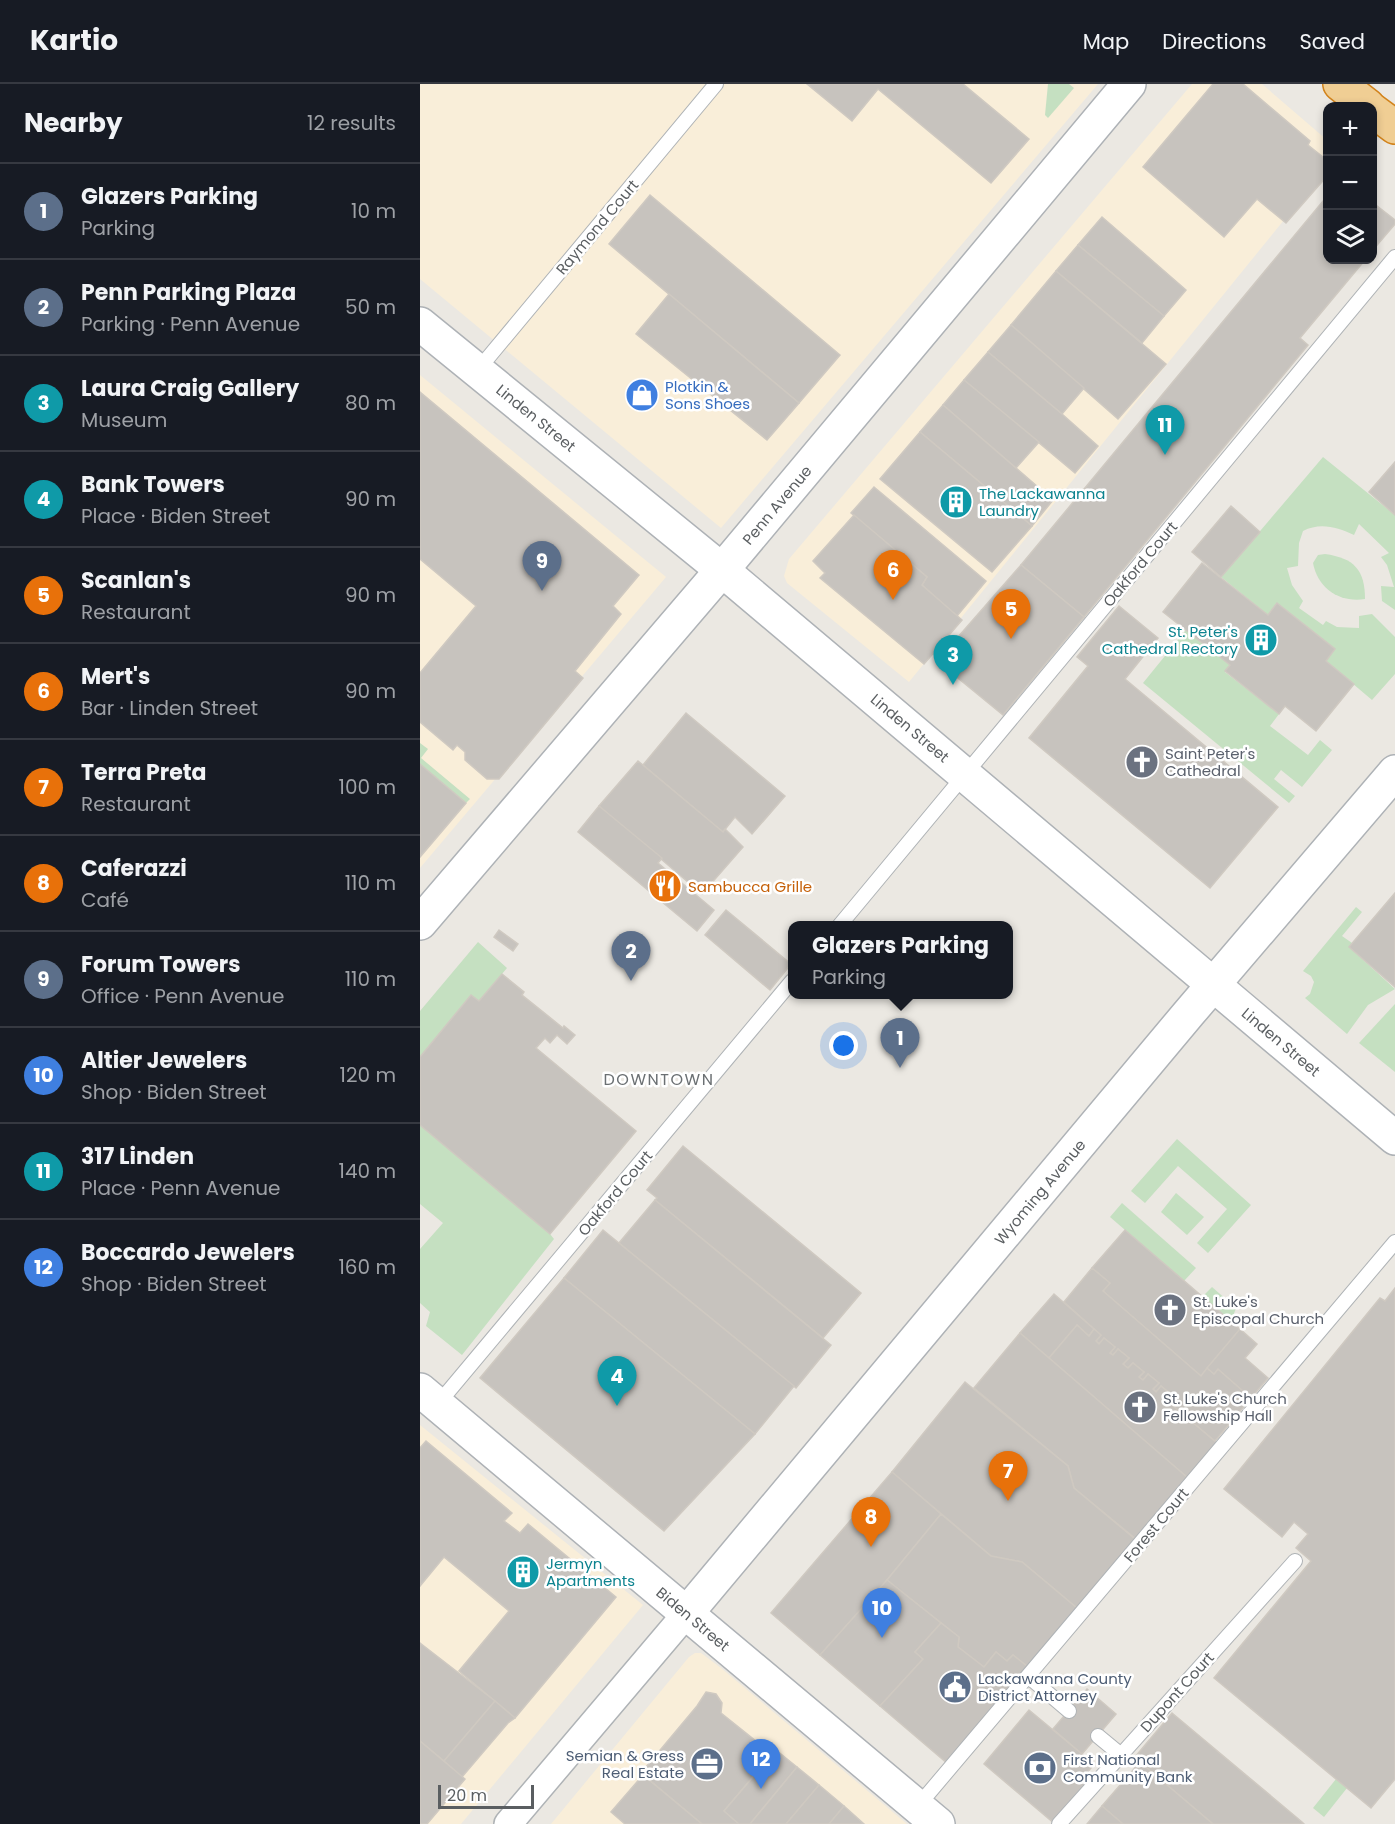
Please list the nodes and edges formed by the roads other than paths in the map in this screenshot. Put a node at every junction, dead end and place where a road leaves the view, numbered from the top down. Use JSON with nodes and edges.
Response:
{"nodes":[{"id":1,"x":716,"y":84,"type":"edge"},
{"id":2,"x":1129,"y":84,"type":"edge"},
{"id":3,"x":1340,"y":84,"type":"edge"},
{"id":4,"x":1363,"y":102,"type":"edge"},
{"id":5,"x":1377,"y":114,"type":"edge"},
{"id":6,"x":1395,"y":127,"type":"edge"},
{"id":7,"x":1395,"y":257,"type":"edge"},
{"id":8,"x":420,"y":324,"type":"edge"},
{"id":9,"x":477,"y":371,"type":"junction"},
{"id":10,"x":722,"y":570,"type":"junction"},
{"id":11,"x":1395,"y":772,"type":"edge"},
{"id":12,"x":965,"y":775,"type":"junction"},
{"id":13,"x":843,"y":921,"type":"edge"},
{"id":14,"x":420,"y":923,"type":"edge"},
{"id":15,"x":1214,"y":985,"type":"junction"},
{"id":16,"x":788,"y":986,"type":"edge"},
{"id":17,"x":1395,"y":1138,"type":"edge"},
{"id":18,"x":1395,"y":1242,"type":"edge"},
{"id":19,"x":429,"y":1397,"type":"edge"},
{"id":20,"x":1295,"y":1561,"type":"dead end"},
{"id":21,"x":686,"y":1614,"type":"junction"},
{"id":22,"x":1029,"y":1677,"type":"junction"},
{"id":23,"x":1069,"y":1711,"type":"dead end"},
{"id":24,"x":1098,"y":1736,"type":"dead end"},
{"id":25,"x":1121,"y":1755,"type":"junction"},
{"id":26,"x":927,"y":1816,"type":"edge"},
{"id":27,"x":508,"y":1824,"type":"edge"},
{"id":28,"x":1059,"y":1824,"type":"edge"}],
"edges":[{"from":1,"to":9,"type":"lane","name":"Raymond Court"},
{"from":2,"to":10,"type":"main road","name":"Penn Avenue"},
{"from":3,"to":4,"type":"highway"},
{"from":5,"to":6,"type":"highway"},
{"from":7,"to":12,"type":"lane","name":"Oakford Court"},
{"from":8,"to":9,"type":"main road","name":"Linden Street"},
{"from":9,"to":10,"type":"main road","name":"Linden Street"},
{"from":10,"to":12,"type":"main road","name":"Linden Street"},
{"from":10,"to":14,"type":"main road","name":"Penn Avenue"},
{"from":11,"to":15,"type":"main road","name":"Wyoming Avenue"},
{"from":12,"to":13,"type":"lane","name":"Oakford Court"},
{"from":12,"to":15,"type":"main road","name":"Linden Street"},
{"from":15,"to":17,"type":"main road","name":"Linden Street"},
{"from":15,"to":21,"type":"main road","name":"Wyoming Avenue"},
{"from":16,"to":19,"type":"lane","name":"Oakford Court"},
{"from":18,"to":22,"type":"lane","name":"Forest Court"},
{"from":19,"to":21,"type":"main road","name":"Biden Street"},
{"from":20,"to":25,"type":"lane","name":"Dupont Court"},
{"from":21,"to":26,"type":"main road","name":"Biden Street"},
{"from":21,"to":27,"type":"street"},
{"from":22,"to":23,"type":"lane"},
{"from":22,"to":26,"type":"lane","name":"Forest Court"},
{"from":24,"to":25,"type":"lane"},
{"from":25,"to":28,"type":"lane","name":"Dupont Court"}]}
